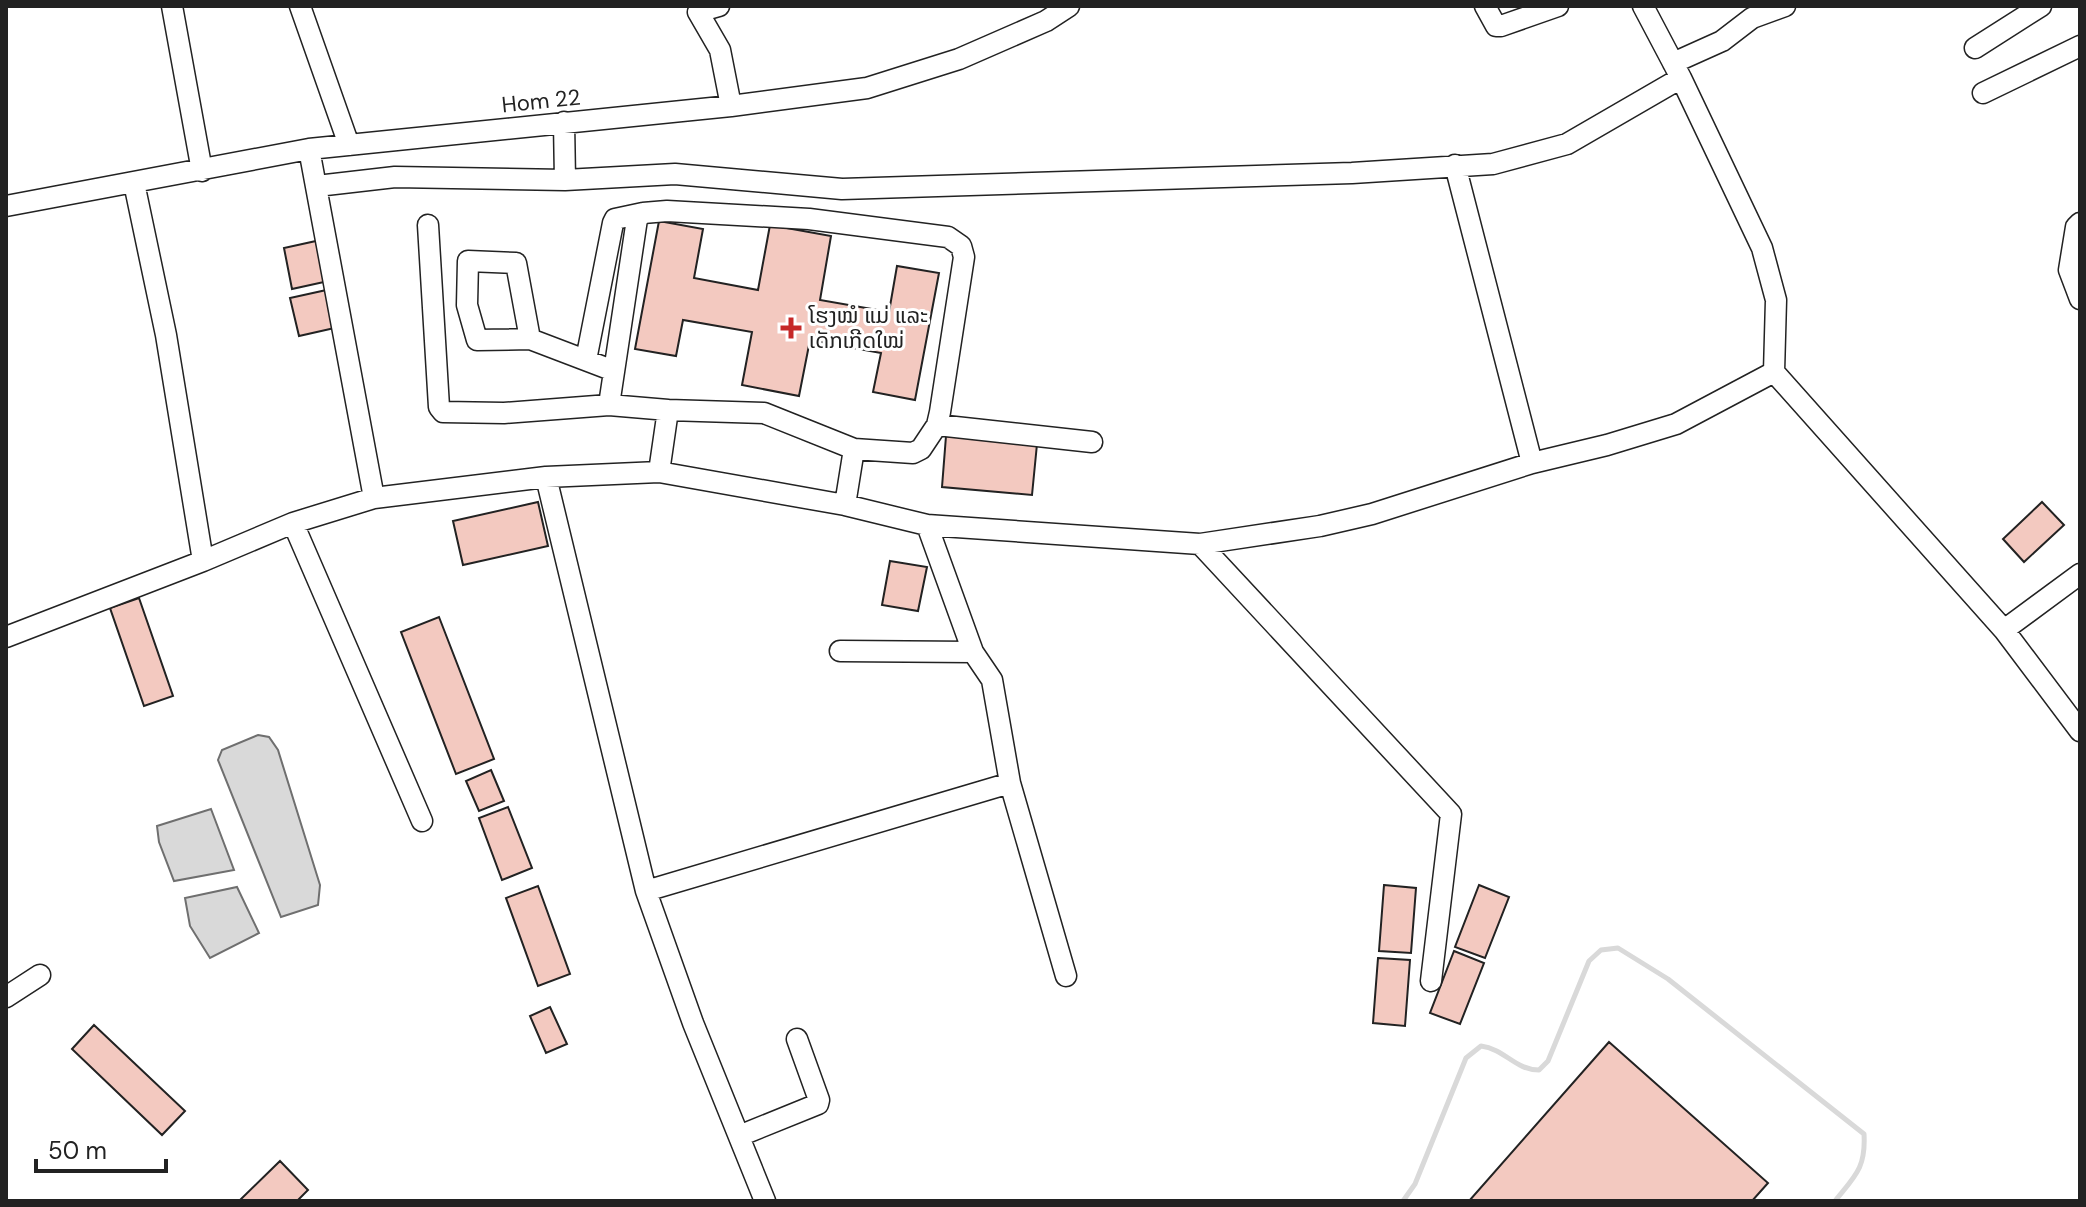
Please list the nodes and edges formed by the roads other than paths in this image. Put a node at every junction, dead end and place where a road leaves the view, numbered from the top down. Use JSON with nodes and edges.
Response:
{"nodes":[{"id":1,"x":172,"y":6,"type":"edge"},
{"id":2,"x":300,"y":6,"type":"edge"},
{"id":3,"x":719,"y":6,"type":"edge"},
{"id":4,"x":1069,"y":6,"type":"edge"},
{"id":5,"x":1485,"y":6,"type":"edge"},
{"id":6,"x":1558,"y":6,"type":"edge"},
{"id":7,"x":1643,"y":6,"type":"edge"},
{"id":8,"x":1785,"y":6,"type":"edge"},
{"id":9,"x":2041,"y":6,"type":"edge"},
{"id":10,"x":696,"y":9,"type":"edge"},
{"id":11,"x":2080,"y":46,"type":"edge"},
{"id":12,"x":1975,"y":48,"type":"dead end"},
{"id":13,"x":1677,"y":71,"type":"junction"},
{"id":14,"x":1983,"y":93,"type":"dead end"},
{"id":15,"x":731,"y":106,"type":"junction"},
{"id":16,"x":564,"y":122,"type":"junction"},
{"id":17,"x":349,"y":145,"type":"junction"},
{"id":18,"x":309,"y":149,"type":"junction"},
{"id":19,"x":1455,"y":165,"type":"junction"},
{"id":20,"x":202,"y":171,"type":"junction"},
{"id":21,"x":565,"y":180,"type":"junction"},
{"id":22,"x":134,"y":183,"type":"junction"},
{"id":23,"x":317,"y":186,"type":"junction"},
{"id":24,"x":6,"y":206,"type":"edge"},
{"id":25,"x":643,"y":213,"type":"junction"},
{"id":26,"x":2080,"y":223,"type":"edge"},
{"id":27,"x":428,"y":225,"type":"dead end"},
{"id":28,"x":2080,"y":299,"type":"edge"},
{"id":29,"x":530,"y":339,"type":"junction"},
{"id":30,"x":586,"y":360,"type":"junction"},
{"id":31,"x":614,"y":371,"type":"junction"},
{"id":32,"x":1774,"y":372,"type":"junction"},
{"id":33,"x":609,"y":405,"type":"junction"},
{"id":34,"x":668,"y":410,"type":"junction"},
{"id":35,"x":937,"y":425,"type":"junction"},
{"id":36,"x":1092,"y":442,"type":"dead end"},
{"id":37,"x":854,"y":449,"type":"junction"},
{"id":38,"x":1532,"y":463,"type":"junction"},
{"id":39,"x":659,"y":472,"type":"junction"},
{"id":40,"x":546,"y":477,"type":"junction"},
{"id":41,"x":374,"y":498,"type":"junction"},
{"id":42,"x":845,"y":505,"type":"junction"},
{"id":43,"x":293,"y":523,"type":"junction"},
{"id":44,"x":927,"y":525,"type":"junction"},
{"id":45,"x":1200,"y":544,"type":"junction"},
{"id":46,"x":203,"y":561,"type":"junction"},
{"id":47,"x":2080,"y":574,"type":"edge"},
{"id":48,"x":2004,"y":630,"type":"junction"},
{"id":49,"x":6,"y":637,"type":"edge"},
{"id":50,"x":840,"y":651,"type":"dead end"},
{"id":51,"x":973,"y":652,"type":"junction"},
{"id":52,"x":2080,"y":731,"type":"edge"},
{"id":53,"x":1010,"y":783,"type":"junction"},
{"id":54,"x":422,"y":821,"type":"dead end"},
{"id":55,"x":646,"y":891,"type":"junction"},
{"id":56,"x":40,"y":975,"type":"dead end"},
{"id":57,"x":1066,"y":976,"type":"dead end"},
{"id":58,"x":1431,"y":981,"type":"dead end"},
{"id":59,"x":6,"y":997,"type":"edge"},
{"id":60,"x":797,"y":1039,"type":"dead end"},
{"id":61,"x":739,"y":1136,"type":"junction"},
{"id":62,"x":765,"y":1201,"type":"edge"}],
"edges":[{"from":1,"to":20,"type":"street"},
{"from":2,"to":17,"type":"street"},
{"from":3,"to":10,"type":"street"},
{"from":4,"to":15,"type":"street","name":"Hom 22"},
{"from":5,"to":6,"type":"street"},
{"from":7,"to":13,"type":"street"},
{"from":8,"to":13,"type":"street"},
{"from":9,"to":12,"type":"street"},
{"from":10,"to":15,"type":"street"},
{"from":11,"to":14,"type":"street"},
{"from":13,"to":19,"type":"street"},
{"from":13,"to":32,"type":"street"},
{"from":15,"to":16,"type":"street","name":"Hom 22"},
{"from":16,"to":17,"type":"street","name":"Hom 22"},
{"from":16,"to":21,"type":"street"},
{"from":17,"to":18,"type":"street","name":"Hom 22"},
{"from":18,"to":20,"type":"street","name":"Hom 22"},
{"from":18,"to":23,"type":"street"},
{"from":19,"to":21,"type":"street"},
{"from":19,"to":38,"type":"street"},
{"from":20,"to":22,"type":"street","name":"Hom 22"},
{"from":21,"to":23,"type":"street"},
{"from":22,"to":24,"type":"street","name":"Hom 22"},
{"from":22,"to":46,"type":"street"},
{"from":23,"to":41,"type":"street"},
{"from":25,"to":30,"type":"street"},
{"from":25,"to":31,"type":"street"},
{"from":25,"to":35,"type":"street"},
{"from":26,"to":28,"type":"street"},
{"from":27,"to":33,"type":"street"},
{"from":29,"to":29,"type":"street"},
{"from":29,"to":30,"type":"street"},
{"from":30,"to":31,"type":"street"},
{"from":31,"to":33,"type":"street"},
{"from":32,"to":38,"type":"street"},
{"from":32,"to":48,"type":"street"},
{"from":33,"to":34,"type":"street"},
{"from":34,"to":37,"type":"street"},
{"from":34,"to":39,"type":"street"},
{"from":35,"to":36,"type":"street"},
{"from":35,"to":37,"type":"street"},
{"from":37,"to":42,"type":"street"},
{"from":38,"to":45,"type":"street"},
{"from":39,"to":40,"type":"street"},
{"from":39,"to":42,"type":"street"},
{"from":40,"to":41,"type":"street"},
{"from":40,"to":55,"type":"street"},
{"from":41,"to":43,"type":"street"},
{"from":42,"to":44,"type":"street"},
{"from":43,"to":46,"type":"street"},
{"from":43,"to":54,"type":"street"},
{"from":44,"to":45,"type":"street"},
{"from":44,"to":51,"type":"street"},
{"from":45,"to":58,"type":"street"},
{"from":46,"to":49,"type":"street"},
{"from":47,"to":48,"type":"street"},
{"from":48,"to":52,"type":"street"},
{"from":50,"to":51,"type":"street"},
{"from":51,"to":53,"type":"street"},
{"from":53,"to":55,"type":"street"},
{"from":53,"to":57,"type":"street"},
{"from":55,"to":61,"type":"street"},
{"from":56,"to":59,"type":"street"},
{"from":60,"to":61,"type":"street"},
{"from":61,"to":62,"type":"street"}]}
